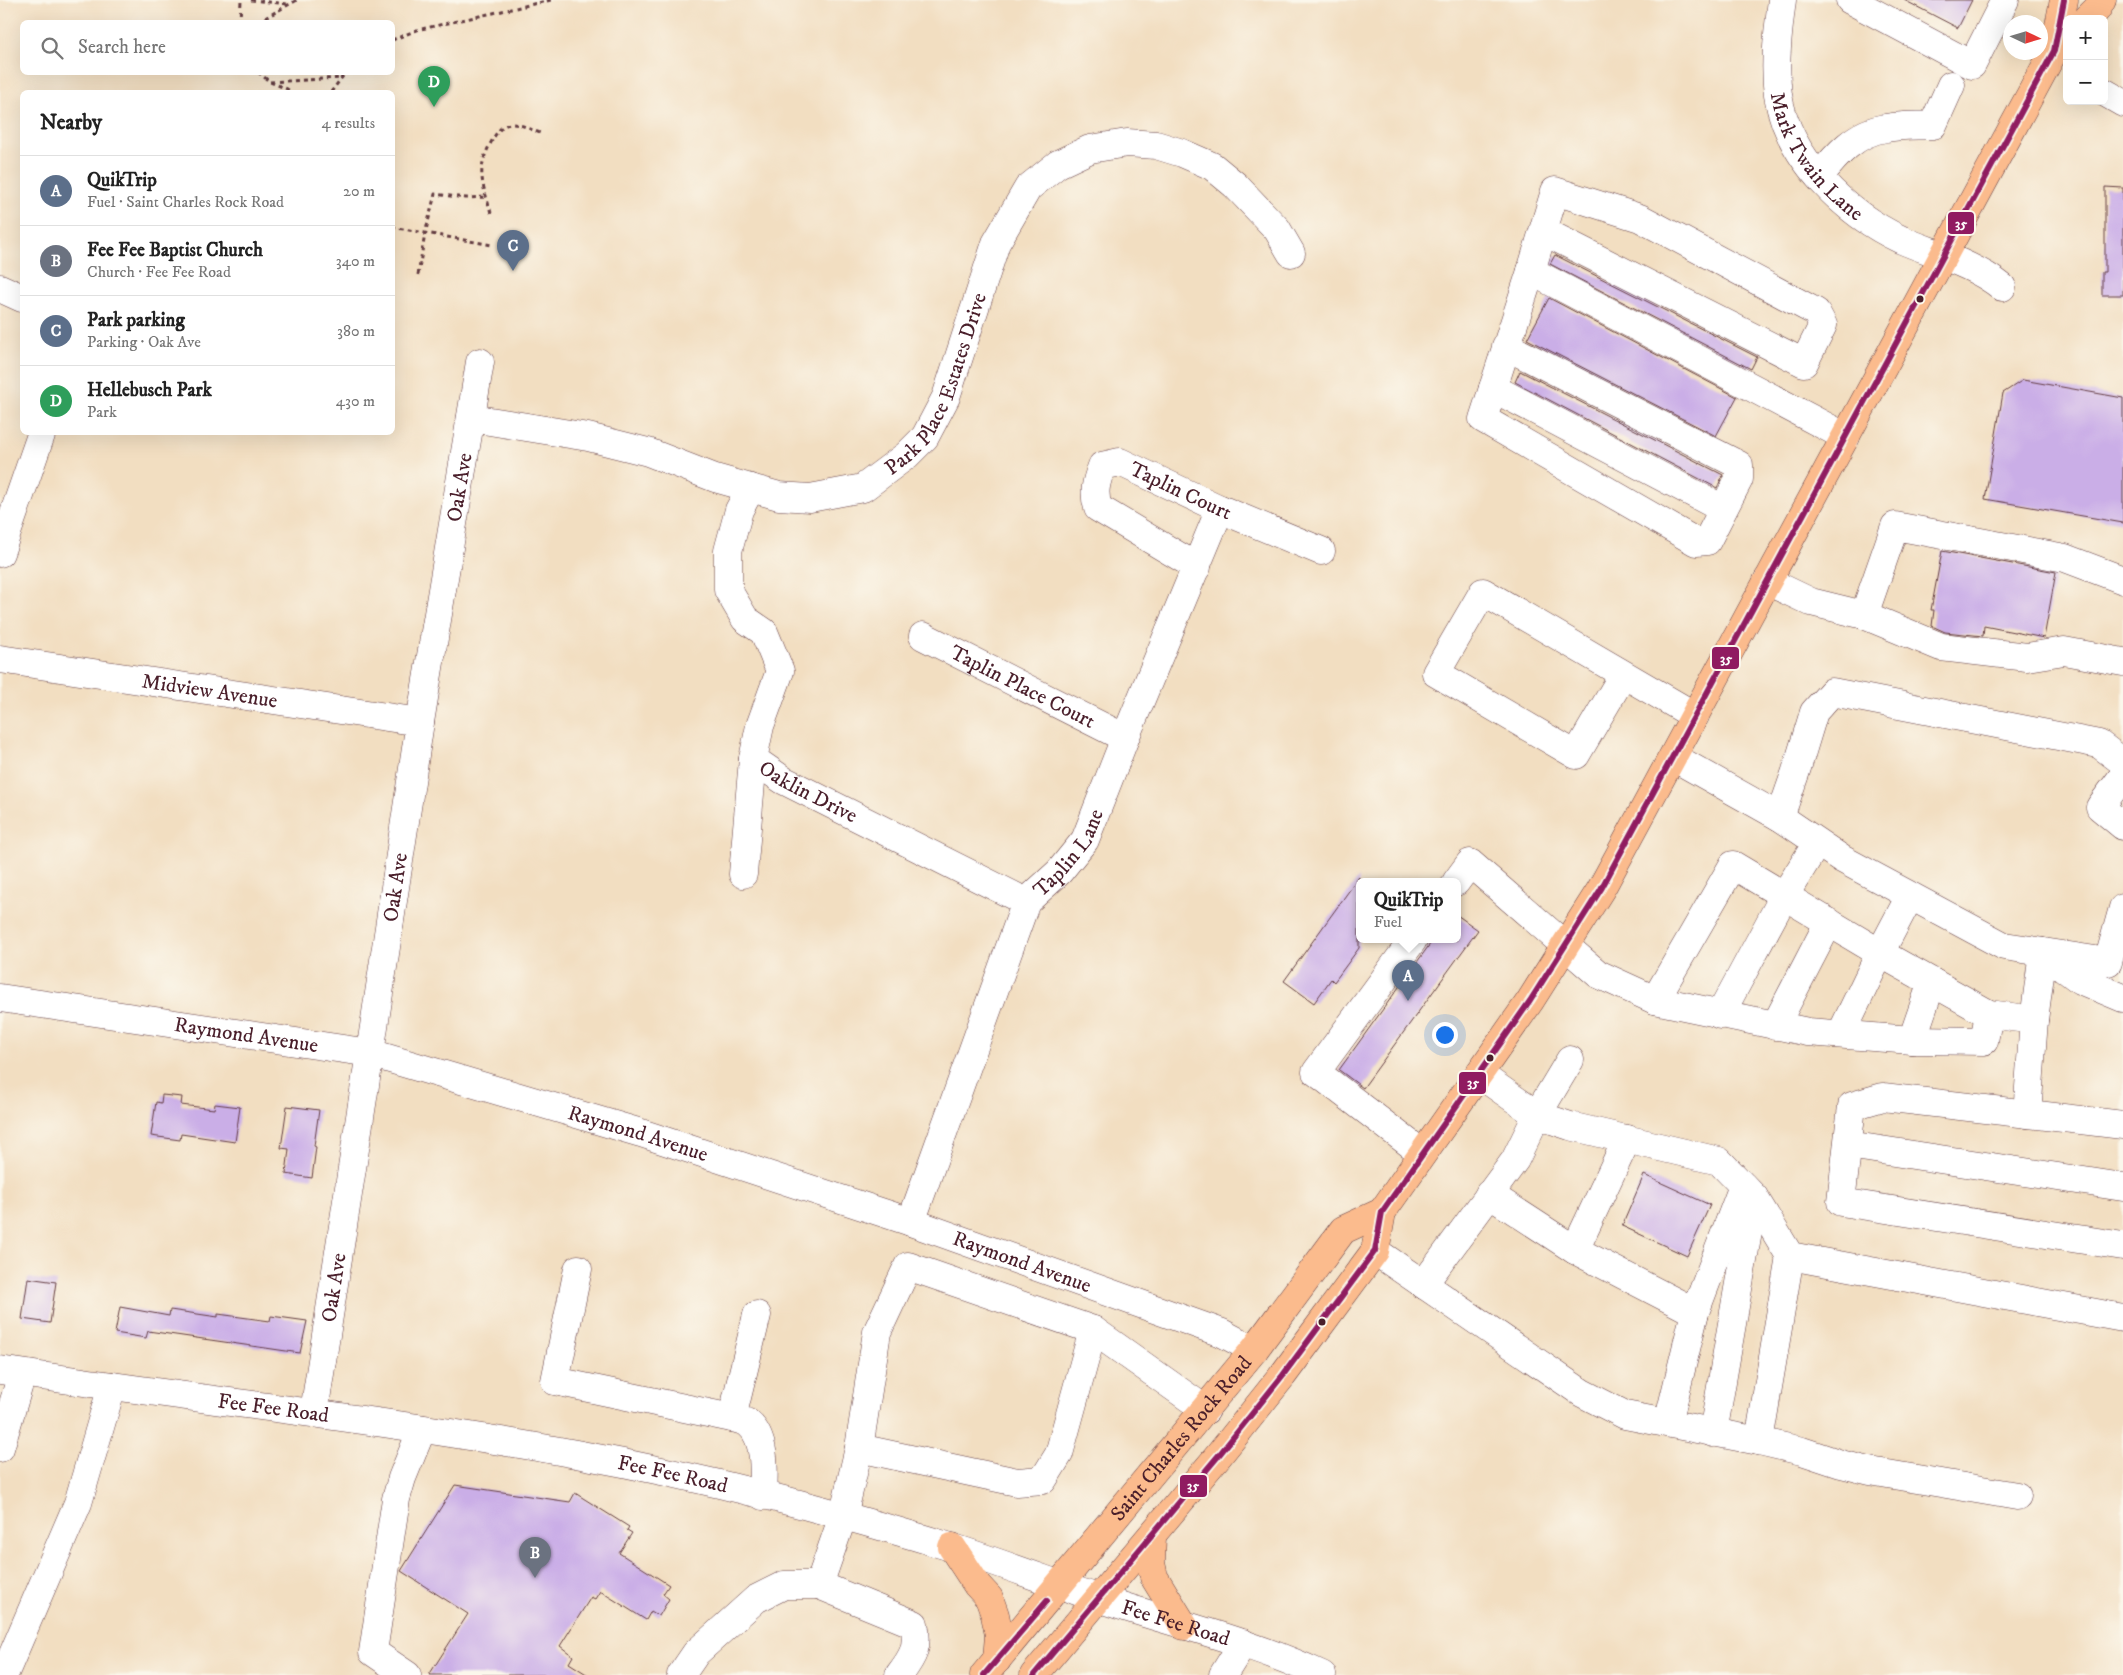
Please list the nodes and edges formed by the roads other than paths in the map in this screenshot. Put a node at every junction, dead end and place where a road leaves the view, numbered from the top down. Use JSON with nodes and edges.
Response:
{"nodes":[{"id":1,"x":1782,"y":0,"type":"edge"},
{"id":2,"x":1850,"y":0,"type":"edge"},
{"id":3,"x":2005,"y":0,"type":"edge"},
{"id":4,"x":2064,"y":0,"type":"edge"},
{"id":5,"x":2102,"y":0,"type":"edge"},
{"id":6,"x":2091,"y":15,"type":"edge"},
{"id":7,"x":2062,"y":51,"type":"edge"},
{"id":8,"x":1951,"y":85,"type":"dead end"},
{"id":9,"x":2108,"y":94,"type":"edge"},
{"id":10,"x":2123,"y":103,"type":"edge"},
{"id":11,"x":1819,"y":178,"type":"junction"},
{"id":12,"x":1543,"y":231,"type":"junction"},
{"id":13,"x":1291,"y":253,"type":"dead end"},
{"id":14,"x":1943,"y":256,"type":"junction"},
{"id":15,"x":1531,"y":271,"type":"junction"},
{"id":16,"x":2002,"y":287,"type":"dead end"},
{"id":17,"x":0,"y":288,"type":"edge"},
{"id":18,"x":20,"y":297,"type":"edge"},
{"id":19,"x":1506,"y":346,"type":"junction"},
{"id":20,"x":480,"y":362,"type":"dead end"},
{"id":21,"x":1493,"y":388,"type":"junction"},
{"id":22,"x":472,"y":418,"type":"junction"},
{"id":23,"x":41,"y":435,"type":"edge"},
{"id":24,"x":1846,"y":438,"type":"junction"},
{"id":25,"x":751,"y":488,"type":"junction"},
{"id":26,"x":1220,"y":509,"type":"junction"},
{"id":27,"x":1723,"y":510,"type":"junction"},
{"id":28,"x":1321,"y":551,"type":"dead end"},
{"id":29,"x":0,"y":553,"type":"edge"},
{"id":30,"x":1197,"y":566,"type":"junction"},
{"id":31,"x":2123,"y":580,"type":"edge"},
{"id":32,"x":1767,"y":581,"type":"junction"},
{"id":33,"x":1864,"y":615,"type":"junction"},
{"id":34,"x":923,"y":636,"type":"dead end"},
{"id":35,"x":0,"y":659,"type":"edge"},
{"id":36,"x":2123,"y":662,"type":"edge"},
{"id":37,"x":1622,"y":675,"type":"junction"},
{"id":38,"x":1695,"y":716,"type":"junction"},
{"id":39,"x":420,"y":722,"type":"junction"},
{"id":40,"x":1125,"y":738,"type":"junction"},
{"id":41,"x":1673,"y":757,"type":"junction"},
{"id":42,"x":753,"y":759,"type":"junction"},
{"id":43,"x":2123,"y":762,"type":"edge"},
{"id":44,"x":2123,"y":776,"type":"edge"},
{"id":45,"x":1780,"y":817,"type":"junction"},
{"id":46,"x":2123,"y":826,"type":"edge"},
{"id":47,"x":1817,"y":843,"type":"junction"},
{"id":48,"x":743,"y":874,"type":"dead end"},
{"id":49,"x":1459,"y":878,"type":"edge"},
{"id":50,"x":1784,"y":896,"type":"junction"},
{"id":51,"x":1910,"y":896,"type":"junction"},
{"id":52,"x":1026,"y":902,"type":"junction"},
{"id":53,"x":2123,"y":908,"type":"edge"},
{"id":54,"x":1829,"y":922,"type":"junction"},
{"id":55,"x":1411,"y":943,"type":"edge"},
{"id":56,"x":1566,"y":945,"type":"junction"},
{"id":57,"x":2043,"y":952,"type":"junction"},
{"id":58,"x":1880,"y":953,"type":"junction"},
{"id":59,"x":1932,"y":982,"type":"junction"},
{"id":60,"x":0,"y":998,"type":"edge"},
{"id":61,"x":2123,"y":998,"type":"edge"},
{"id":62,"x":1655,"y":1000,"type":"junction"},
{"id":63,"x":1989,"y":1014,"type":"junction"},
{"id":64,"x":1720,"y":1015,"type":"junction"},
{"id":65,"x":2034,"y":1020,"type":"junction"},
{"id":66,"x":1775,"y":1026,"type":"junction"},
{"id":67,"x":1841,"y":1034,"type":"junction"},
{"id":68,"x":1912,"y":1040,"type":"junction"},
{"id":69,"x":370,"y":1053,"type":"junction"},
{"id":70,"x":1570,"y":1060,"type":"dead end"},
{"id":71,"x":1479,"y":1074,"type":"junction"},
{"id":72,"x":2028,"y":1114,"type":"junction"},
{"id":73,"x":1537,"y":1116,"type":"junction"},
{"id":74,"x":2123,"y":1125,"type":"edge"},
{"id":75,"x":1627,"y":1139,"type":"junction"},
{"id":76,"x":1848,"y":1145,"type":"junction"},
{"id":77,"x":1422,"y":1153,"type":"junction"},
{"id":78,"x":2123,"y":1187,"type":"edge"},
{"id":79,"x":1749,"y":1192,"type":"junction"},
{"id":80,"x":1489,"y":1194,"type":"junction"},
{"id":81,"x":1382,"y":1212,"type":"junction"},
{"id":82,"x":911,"y":1222,"type":"junction"},
{"id":83,"x":2123,"y":1246,"type":"edge"},
{"id":84,"x":1575,"y":1250,"type":"junction"},
{"id":85,"x":1375,"y":1251,"type":"junction"},
{"id":86,"x":1790,"y":1256,"type":"junction"},
{"id":87,"x":578,"y":1269,"type":"dead end"},
{"id":88,"x":1423,"y":1285,"type":"junction"},
{"id":89,"x":1695,"y":1312,"type":"junction"},
{"id":90,"x":756,"y":1314,"type":"dead end"},
{"id":91,"x":2123,"y":1318,"type":"edge"},
{"id":92,"x":1093,"y":1330,"type":"junction"},
{"id":93,"x":1254,"y":1350,"type":"junction"},
{"id":94,"x":11,"y":1372,"type":"edge"},
{"id":95,"x":112,"y":1386,"type":"junction"},
{"id":96,"x":1206,"y":1410,"type":"junction"},
{"id":97,"x":314,"y":1412,"type":"junction"},
{"id":98,"x":732,"y":1418,"type":"junction"},
{"id":99,"x":1668,"y":1423,"type":"junction"},
{"id":100,"x":422,"y":1429,"type":"junction"},
{"id":101,"x":1713,"y":1433,"type":"junction"},
{"id":102,"x":1759,"y":1441,"type":"junction"},
{"id":103,"x":0,"y":1448,"type":"edge"},
{"id":104,"x":858,"y":1448,"type":"junction"},
{"id":105,"x":764,"y":1496,"type":"junction"},
{"id":106,"x":2016,"y":1496,"type":"dead end"},
{"id":107,"x":843,"y":1516,"type":"junction"},
{"id":108,"x":1152,"y":1535,"type":"junction"},
{"id":109,"x":952,"y":1548,"type":"junction"},
{"id":110,"x":1060,"y":1584,"type":"junction"},
{"id":111,"x":819,"y":1585,"type":"junction"},
{"id":112,"x":1098,"y":1598,"type":"junction"},
{"id":113,"x":1184,"y":1626,"type":"junction"},
{"id":114,"x":1242,"y":1644,"type":"junction"},
{"id":115,"x":369,"y":1664,"type":"edge"},
{"id":116,"x":991,"y":1668,"type":"edge"},
{"id":117,"x":4,"y":1675,"type":"edge"},
{"id":118,"x":407,"y":1675,"type":"edge"},
{"id":119,"x":681,"y":1675,"type":"edge"},
{"id":120,"x":899,"y":1675,"type":"edge"},
{"id":121,"x":1034,"y":1675,"type":"edge"},
{"id":122,"x":1224,"y":1675,"type":"edge"},
{"id":123,"x":1322,"y":1675,"type":"edge"}],
"edges":[{"from":1,"to":11,"type":"street","name":"Mark Twain Lane"},
{"from":2,"to":3,"type":"street"},
{"from":4,"to":7,"type":"main road","name":"Saint Charles Rock Road"},
{"from":5,"to":6,"type":"main road"},
{"from":7,"to":14,"type":"main road","name":"Saint Charles Rock Road"},
{"from":8,"to":11,"type":"street"},
{"from":9,"to":10,"type":"street"},
{"from":11,"to":14,"type":"street","name":"Mark Twain Lane"},
{"from":12,"to":12,"type":"street"},
{"from":12,"to":15,"type":"street"},
{"from":13,"to":25,"type":"street","name":"Park Place Estates Drive"},
{"from":14,"to":16,"type":"street","name":"Mark Twain Lane"},
{"from":14,"to":24,"type":"main road","name":"Saint Charles Rock Road"},
{"from":15,"to":19,"type":"street"},
{"from":15,"to":24,"type":"street"},
{"from":17,"to":18,"type":"street"},
{"from":19,"to":21,"type":"street"},
{"from":19,"to":27,"type":"street"},
{"from":20,"to":22,"type":"street","name":"Oak Ave"},
{"from":21,"to":27,"type":"street"},
{"from":21,"to":27,"type":"street"},
{"from":22,"to":25,"type":"street","name":"Park Place Estates Drive"},
{"from":22,"to":39,"type":"street","name":"Oak Ave"},
{"from":23,"to":29,"type":"street"},
{"from":24,"to":32,"type":"main road","name":"Saint Charles Rock Road"},
{"from":25,"to":42,"type":"street","name":"Oaklin Drive"},
{"from":26,"to":28,"type":"street","name":"Taplin Court"},
{"from":26,"to":30,"type":"street","name":"Taplin Lane"},
{"from":26,"to":30,"type":"street","name":"Taplin Court"},
{"from":30,"to":40,"type":"street","name":"Taplin Lane"},
{"from":31,"to":33,"type":"street"},
{"from":32,"to":33,"type":"street"},
{"from":32,"to":38,"type":"main road","name":"Saint Charles Rock Road"},
{"from":33,"to":36,"type":"street"},
{"from":34,"to":40,"type":"street","name":"Taplin Place Court"},
{"from":35,"to":39,"type":"street","name":"Midview Avenue"},
{"from":37,"to":37,"type":"street"},
{"from":37,"to":38,"type":"street"},
{"from":38,"to":41,"type":"main road","name":"Saint Charles Rock Road"},
{"from":39,"to":69,"type":"street","name":"Oak Ave"},
{"from":40,"to":52,"type":"street","name":"Taplin Lane"},
{"from":41,"to":45,"type":"street"},
{"from":41,"to":56,"type":"main road","name":"Saint Charles Rock Road"},
{"from":42,"to":48,"type":"street"},
{"from":42,"to":52,"type":"street","name":"Oaklin Drive"},
{"from":43,"to":45,"type":"street"},
{"from":44,"to":46,"type":"street"},
{"from":45,"to":47,"type":"street"},
{"from":47,"to":50,"type":"street"},
{"from":47,"to":51,"type":"street"},
{"from":49,"to":56,"type":"street"},
{"from":50,"to":54,"type":"street"},
{"from":50,"to":62,"type":"street"},
{"from":50,"to":64,"type":"street"},
{"from":51,"to":57,"type":"street"},
{"from":51,"to":58,"type":"street"},
{"from":52,"to":82,"type":"street","name":"Taplin Lane"},
{"from":53,"to":57,"type":"street"},
{"from":54,"to":58,"type":"street"},
{"from":54,"to":66,"type":"street"},
{"from":55,"to":77,"type":"street"},
{"from":56,"to":62,"type":"street"},
{"from":56,"to":71,"type":"main road","name":"Saint Charles Rock Road"},
{"from":57,"to":61,"type":"street"},
{"from":57,"to":65,"type":"street"},
{"from":58,"to":59,"type":"street"},
{"from":58,"to":67,"type":"street"},
{"from":59,"to":63,"type":"street"},
{"from":59,"to":68,"type":"street"},
{"from":60,"to":69,"type":"street","name":"Raymond Avenue"},
{"from":62,"to":64,"type":"street"},
{"from":63,"to":65,"type":"street"},
{"from":63,"to":68,"type":"street"},
{"from":64,"to":66,"type":"street"},
{"from":65,"to":72,"type":"street"},
{"from":66,"to":67,"type":"street"},
{"from":67,"to":68,"type":"street"},
{"from":69,"to":82,"type":"street","name":"Raymond Avenue"},
{"from":69,"to":97,"type":"street","name":"Oak Ave"},
{"from":70,"to":73,"type":"street"},
{"from":71,"to":73,"type":"street"},
{"from":71,"to":77,"type":"main road","name":"Saint Charles Rock Road"},
{"from":72,"to":74,"type":"street"},
{"from":72,"to":76,"type":"street"},
{"from":73,"to":75,"type":"street"},
{"from":73,"to":80,"type":"street"},
{"from":75,"to":79,"type":"street"},
{"from":75,"to":84,"type":"street"},
{"from":76,"to":78,"type":"street"},
{"from":76,"to":83,"type":"street"},
{"from":77,"to":81,"type":"main road","name":"Saint Charles Rock Road"},
{"from":79,"to":86,"type":"street"},
{"from":79,"to":89,"type":"street"},
{"from":79,"to":101,"type":"street"},
{"from":80,"to":84,"type":"street"},
{"from":80,"to":88,"type":"street"},
{"from":81,"to":85,"type":"main road","name":"Saint Charles Rock Road"},
{"from":81,"to":93,"type":"main road","name":"Saint Charles Rock Road"},
{"from":82,"to":93,"type":"street","name":"Raymond Avenue"},
{"from":84,"to":89,"type":"street"},
{"from":85,"to":88,"type":"street"},
{"from":85,"to":108,"type":"main road","name":"Saint Charles Rock Road"},
{"from":86,"to":91,"type":"street"},
{"from":86,"to":102,"type":"street"},
{"from":87,"to":98,"type":"street"},
{"from":88,"to":99,"type":"street"},
{"from":89,"to":99,"type":"street"},
{"from":90,"to":98,"type":"street"},
{"from":92,"to":96,"type":"street"},
{"from":92,"to":104,"type":"street"},
{"from":92,"to":104,"type":"street"},
{"from":93,"to":96,"type":"main road","name":"Saint Charles Rock Road"},
{"from":94,"to":95,"type":"street","name":"Fee Fee Road"},
{"from":94,"to":103,"type":"street"},
{"from":95,"to":97,"type":"street","name":"Fee Fee Road"},
{"from":95,"to":117,"type":"street"},
{"from":96,"to":110,"type":"main road","name":"Saint Charles Rock Road"},
{"from":97,"to":100,"type":"street","name":"Fee Fee Road"},
{"from":98,"to":105,"type":"street"},
{"from":99,"to":101,"type":"street"},
{"from":100,"to":105,"type":"street","name":"Fee Fee Road"},
{"from":100,"to":115,"type":"street"},
{"from":101,"to":102,"type":"street"},
{"from":102,"to":106,"type":"street"},
{"from":104,"to":107,"type":"street"},
{"from":105,"to":107,"type":"street","name":"Fee Fee Road"},
{"from":107,"to":109,"type":"street","name":"Fee Fee Road"},
{"from":107,"to":111,"type":"street"},
{"from":108,"to":112,"type":"main road","name":"Saint Charles Rock Road"},
{"from":108,"to":113,"type":"main road"},
{"from":109,"to":110,"type":"street","name":"Fee Fee Road"},
{"from":109,"to":116,"type":"main road"},
{"from":110,"to":112,"type":"street","name":"Fee Fee Road"},
{"from":110,"to":116,"type":"main road","name":"Saint Charles Rock Road"},
{"from":111,"to":119,"type":"street"},
{"from":111,"to":120,"type":"street"},
{"from":112,"to":113,"type":"street","name":"Fee Fee Road"},
{"from":112,"to":121,"type":"main road","name":"Saint Charles Rock Road"},
{"from":113,"to":114,"type":"street","name":"Fee Fee Road"},
{"from":114,"to":122,"type":"street"},
{"from":114,"to":123,"type":"street","name":"Fee Fee Road"},
{"from":115,"to":118,"type":"street"}]}
